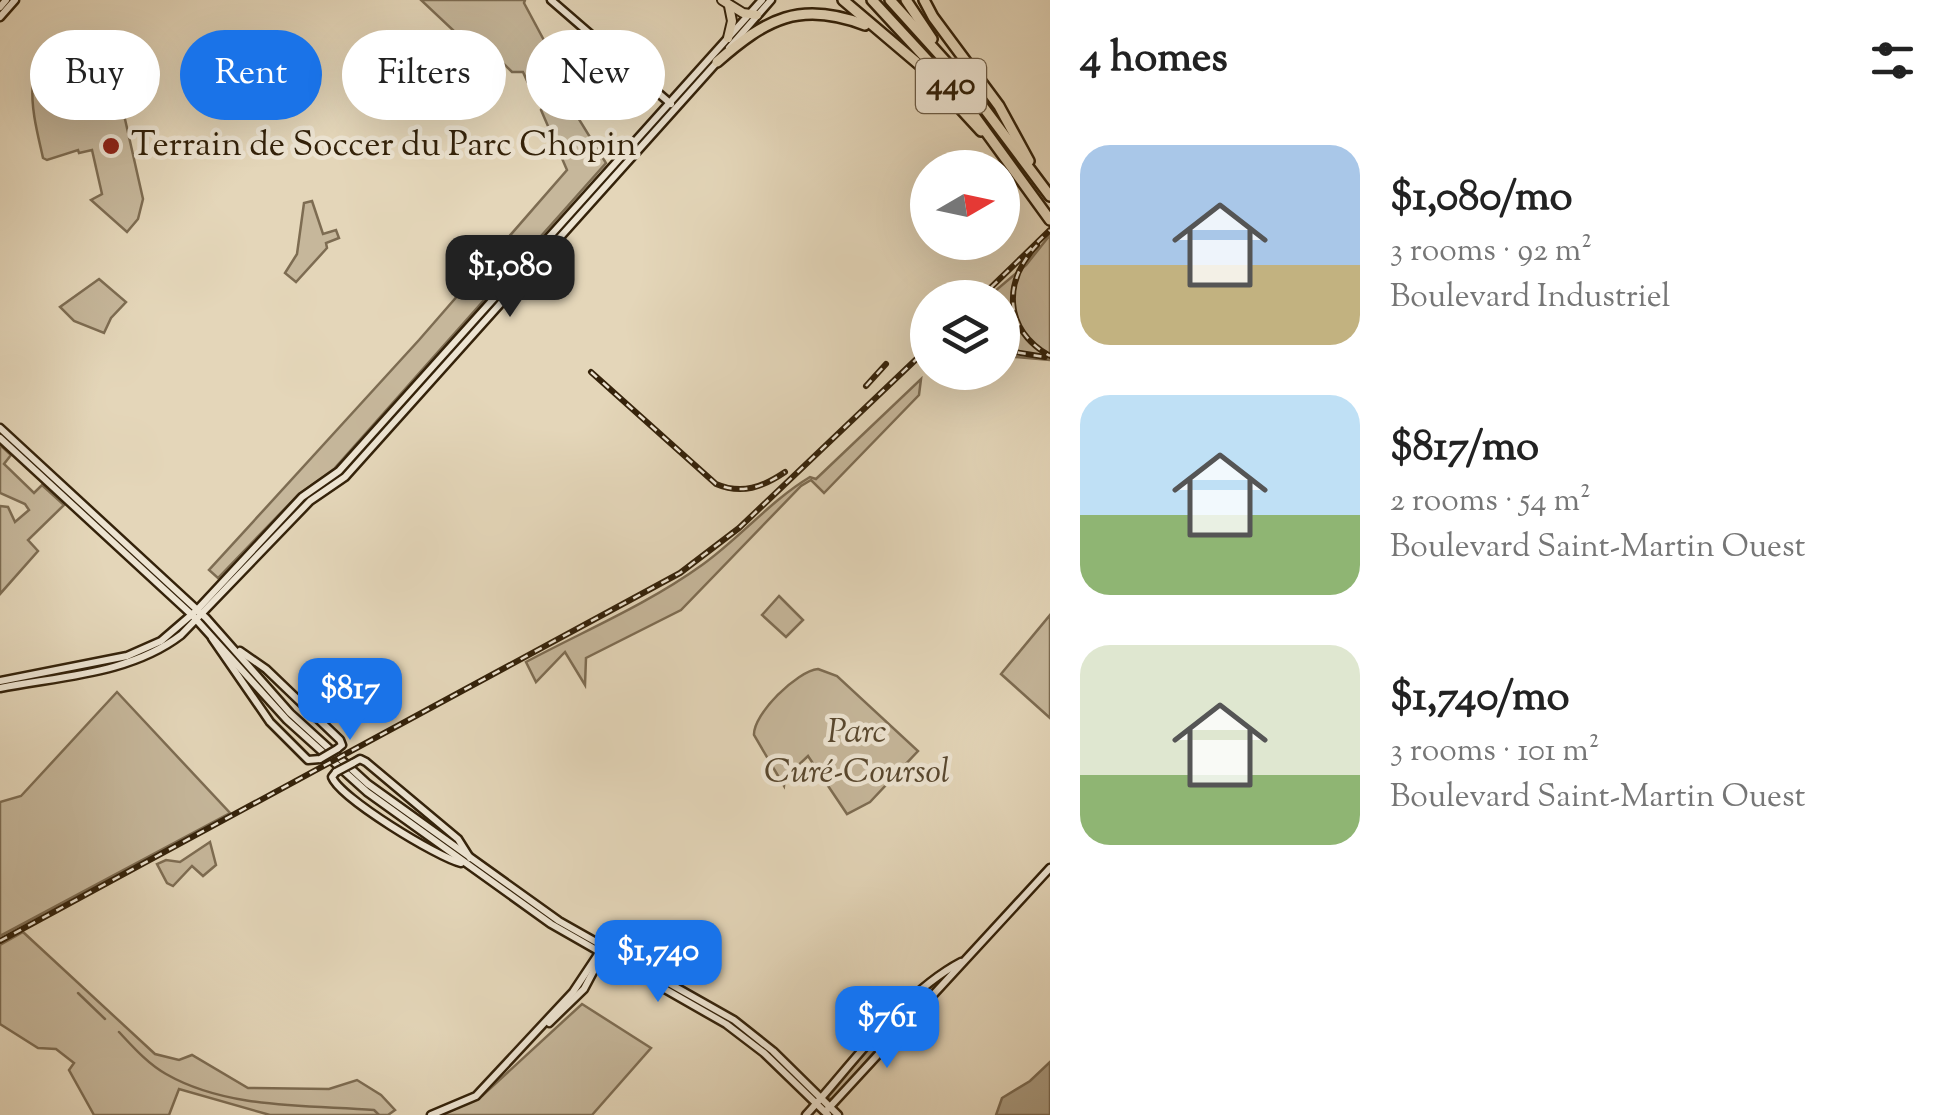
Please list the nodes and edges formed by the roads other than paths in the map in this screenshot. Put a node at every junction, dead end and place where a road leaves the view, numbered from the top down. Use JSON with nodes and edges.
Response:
{"nodes":[{"id":1,"x":6,"y":0,"type":"edge"},
{"id":2,"x":15,"y":0,"type":"edge"},
{"id":3,"x":551,"y":0,"type":"edge"},
{"id":4,"x":762,"y":0,"type":"edge"},
{"id":5,"x":771,"y":0,"type":"edge"},
{"id":6,"x":843,"y":0,"type":"edge"},
{"id":7,"x":872,"y":0,"type":"edge"},
{"id":8,"x":890,"y":0,"type":"edge"},
{"id":9,"x":906,"y":0,"type":"edge"},
{"id":10,"x":924,"y":0,"type":"edge"},
{"id":11,"x":726,"y":3,"type":"edge"},
{"id":12,"x":0,"y":6,"type":"edge"},
{"id":13,"x":753,"y":15,"type":"junction"},
{"id":14,"x":0,"y":17,"type":"edge"},
{"id":15,"x":728,"y":38,"type":"junction"},
{"id":16,"x":906,"y":52,"type":"junction"},
{"id":17,"x":941,"y":54,"type":"junction"},
{"id":18,"x":717,"y":62,"type":"junction"},
{"id":19,"x":672,"y":105,"type":"junction"},
{"id":20,"x":1022,"y":179,"type":"junction"},
{"id":21,"x":1038,"y":180,"type":"junction"},
{"id":22,"x":1050,"y":196,"type":"edge"},
{"id":23,"x":1050,"y":220,"type":"edge"},
{"id":24,"x":0,"y":428,"type":"edge"},
{"id":25,"x":0,"y":438,"type":"edge"},
{"id":26,"x":263,"y":540,"type":"junction"},
{"id":27,"x":265,"y":550,"type":"junction"},
{"id":28,"x":213,"y":598,"type":"junction"},
{"id":29,"x":183,"y":602,"type":"junction"},
{"id":30,"x":197,"y":615,"type":"junction"},
{"id":31,"x":211,"y":628,"type":"junction"},
{"id":32,"x":181,"y":631,"type":"junction"},
{"id":33,"x":235,"y":648,"type":"junction"},
{"id":34,"x":268,"y":673,"type":"junction"},
{"id":35,"x":259,"y":682,"type":"junction"},
{"id":36,"x":0,"y":684,"type":"edge"},
{"id":37,"x":251,"y":694,"type":"junction"},
{"id":38,"x":468,"y":861,"type":"junction"},
{"id":39,"x":1050,"y":868,"type":"edge"},
{"id":40,"x":603,"y":952,"type":"junction"},
{"id":41,"x":962,"y":962,"type":"junction"},
{"id":42,"x":803,"y":1086,"type":"junction"},
{"id":43,"x":832,"y":1086,"type":"junction"},
{"id":44,"x":840,"y":1096,"type":"junction"},
{"id":45,"x":819,"y":1101,"type":"junction"},
{"id":46,"x":827,"y":1112,"type":"edge"},
{"id":47,"x":431,"y":1115,"type":"edge"},
{"id":48,"x":805,"y":1115,"type":"edge"},
{"id":49,"x":840,"y":1115,"type":"edge"}],
"edges":[{"from":1,"to":12,"type":"main road"},
{"from":2,"to":14,"type":"main road"},
{"from":3,"to":19,"type":"main road"},
{"from":4,"to":13,"type":"main road"},
{"from":5,"to":13,"type":"main road"},
{"from":6,"to":16,"type":"highway"},
{"from":7,"to":20,"type":"highway","number":"440"},
{"from":8,"to":17,"type":"highway","number":"440"},
{"from":9,"to":17,"type":"highway"},
{"from":10,"to":21,"type":"highway"},
{"from":11,"to":13,"type":"main road"},
{"from":11,"to":15,"type":"main road"},
{"from":13,"to":15,"type":"main road"},
{"from":13,"to":18,"type":"main road"},
{"from":15,"to":19,"type":"main road"},
{"from":16,"to":18,"type":"highway"},
{"from":16,"to":20,"type":"highway"},
{"from":17,"to":21,"type":"highway","number":"440"},
{"from":18,"to":19,"type":"main road"},
{"from":19,"to":26,"type":"main road"},
{"from":19,"to":27,"type":"main road"},
{"from":20,"to":23,"type":"highway","number":"440"},
{"from":21,"to":22,"type":"highway","number":"440"},
{"from":24,"to":29,"type":"main road"},
{"from":25,"to":29,"type":"main road"},
{"from":26,"to":27,"type":"main road"},
{"from":26,"to":28,"type":"main road"},
{"from":27,"to":28,"type":"main road"},
{"from":28,"to":29,"type":"main road"},
{"from":28,"to":30,"type":"main road"},
{"from":28,"to":31,"type":"main road"},
{"from":29,"to":30,"type":"main road"},
{"from":29,"to":32,"type":"main road"},
{"from":30,"to":31,"type":"main road"},
{"from":30,"to":32,"type":"main road"},
{"from":31,"to":32,"type":"main road"},
{"from":31,"to":33,"type":"main road"},
{"from":31,"to":35,"type":"main road"},
{"from":31,"to":37,"type":"main road"},
{"from":32,"to":36,"type":"main road"},
{"from":33,"to":34,"type":"main road"},
{"from":33,"to":35,"type":"main road"},
{"from":34,"to":35,"type":"main road"},
{"from":34,"to":37,"type":"main road","bridge":true},
{"from":35,"to":37,"type":"main road"},
{"from":35,"to":38,"type":"main road"},
{"from":38,"to":38,"type":"main road","bridge":true},
{"from":38,"to":40,"type":"main road"},
{"from":39,"to":41,"type":"main road"},
{"from":40,"to":42,"type":"main road"},
{"from":40,"to":47,"type":"main road"},
{"from":41,"to":43,"type":"main road"},
{"from":41,"to":44,"type":"main road"},
{"from":42,"to":43,"type":"main road"},
{"from":42,"to":45,"type":"main road"},
{"from":42,"to":48,"type":"main road"},
{"from":43,"to":45,"type":"main road"},
{"from":44,"to":46,"type":"main road"},
{"from":44,"to":49,"type":"main road"},
{"from":45,"to":46,"type":"main road"},
{"from":45,"to":48,"type":"main road"},
{"from":46,"to":49,"type":"main road"}]}
